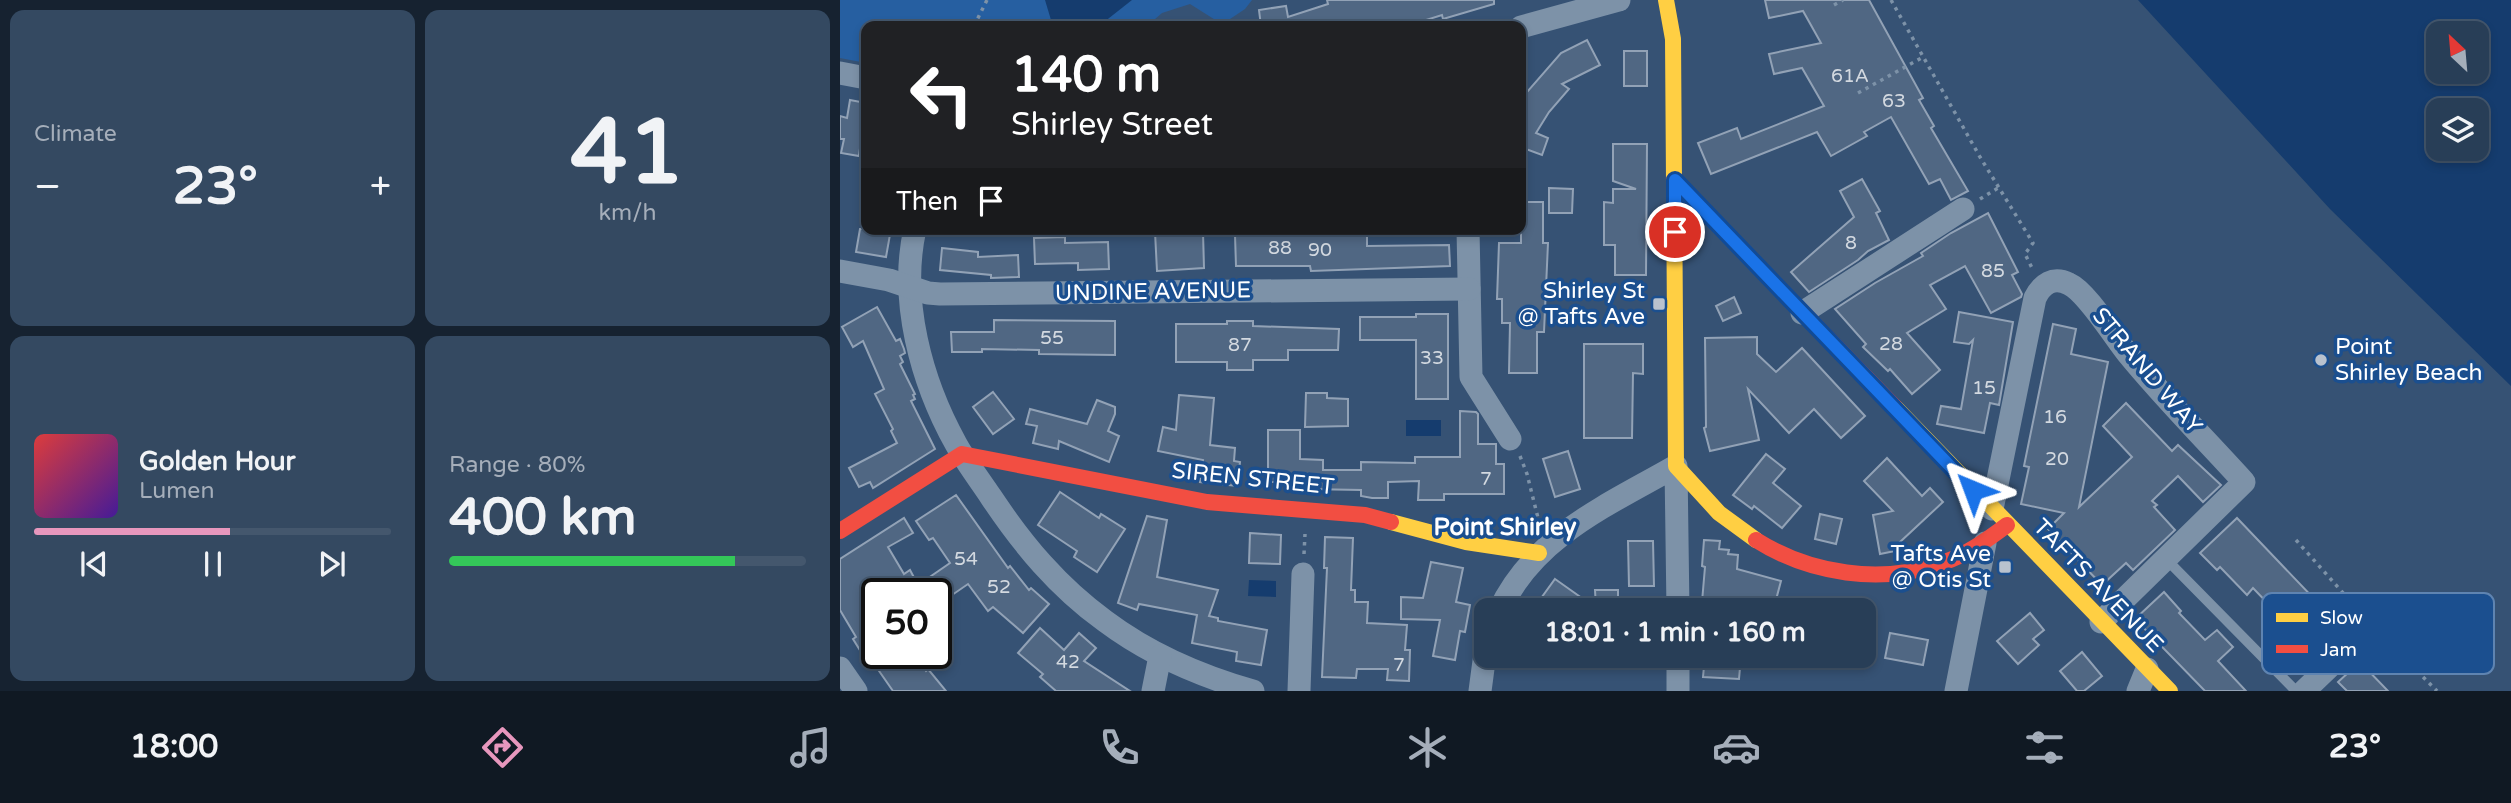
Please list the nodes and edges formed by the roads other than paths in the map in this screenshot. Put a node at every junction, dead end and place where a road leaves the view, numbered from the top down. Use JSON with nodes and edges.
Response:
{"nodes":[{"id":1,"x":1619,"y":0,"type":"edge"},
{"id":2,"x":1667,"y":0,"type":"edge"},
{"id":3,"x":1529,"y":25,"type":"edge"},
{"id":4,"x":840,"y":73,"type":"edge"},
{"id":5,"x":861,"y":77,"type":"edge"},
{"id":6,"x":1675,"y":180,"type":"junction"},
{"id":7,"x":1963,"y":209,"type":"dead end"},
{"id":8,"x":914,"y":235,"type":"edge"},
{"id":9,"x":1468,"y":235,"type":"edge"},
{"id":10,"x":840,"y":271,"type":"edge"},
{"id":11,"x":909,"y":288,"type":"junction"},
{"id":12,"x":1469,"y":289,"type":"junction"},
{"id":13,"x":1802,"y":313,"type":"junction"},
{"id":14,"x":1510,"y":439,"type":"road end"},
{"id":15,"x":962,"y":454,"type":"junction"},
{"id":16,"x":1676,"y":467,"type":"junction"},
{"id":17,"x":1999,"y":517,"type":"junction"},
{"id":18,"x":840,"y":531,"type":"edge"},
{"id":19,"x":1985,"y":543,"type":"junction"},
{"id":20,"x":1539,"y":553,"type":"junction"},
{"id":21,"x":2166,"y":559,"type":"junction"},
{"id":22,"x":1303,"y":574,"type":"dead end"},
{"id":23,"x":1506,"y":598,"type":"edge"},
{"id":24,"x":1678,"y":598,"type":"edge"},
{"id":25,"x":2101,"y":622,"type":"junction"},
{"id":26,"x":1160,"y":656,"type":"junction"},
{"id":27,"x":2262,"y":656,"type":"edge"},
{"id":28,"x":840,"y":668,"type":"edge"},
{"id":29,"x":1483,"y":668,"type":"edge"},
{"id":30,"x":1678,"y":668,"type":"edge"},
{"id":31,"x":2147,"y":669,"type":"junction"},
{"id":32,"x":2279,"y":674,"type":"edge"},
{"id":33,"x":2322,"y":674,"type":"edge"},
{"id":34,"x":856,"y":691,"type":"edge"},
{"id":35,"x":1153,"y":691,"type":"edge"},
{"id":36,"x":1253,"y":691,"type":"edge"},
{"id":37,"x":1298,"y":691,"type":"edge"},
{"id":38,"x":1480,"y":691,"type":"edge"},
{"id":39,"x":1678,"y":691,"type":"edge"},
{"id":40,"x":1956,"y":691,"type":"edge"},
{"id":41,"x":2137,"y":691,"type":"edge"},
{"id":42,"x":2170,"y":691,"type":"edge"},
{"id":43,"x":2296,"y":691,"type":"edge"},
{"id":44,"x":2304,"y":691,"type":"edge"}],
"edges":[{"from":1,"to":3,"type":"street"},
{"from":2,"to":6,"type":"main road"},
{"from":4,"to":5,"type":"street"},
{"from":6,"to":13,"type":"main road","name":"TAFTS AVENUE"},
{"from":6,"to":16,"type":"main road"},
{"from":7,"to":13,"type":"street"},
{"from":8,"to":11,"type":"street"},
{"from":9,"to":12,"type":"street"},
{"from":10,"to":11,"type":"street","name":"UNDINE AVENUE"},
{"from":11,"to":12,"type":"street","name":"UNDINE AVENUE"},
{"from":11,"to":15,"type":"street"},
{"from":12,"to":14,"type":"street"},
{"from":13,"to":17,"type":"main road","name":"TAFTS AVENUE"},
{"from":15,"to":18,"type":"main road"},
{"from":15,"to":20,"type":"main road","name":"SIREN STREET"},
{"from":15,"to":26,"type":"street"},
{"from":16,"to":19,"type":"main road"},
{"from":16,"to":20,"type":"street"},
{"from":16,"to":24,"type":"street"},
{"from":17,"to":19,"type":"main road"},
{"from":17,"to":21,"type":"street","name":"STRAND WAY"},
{"from":17,"to":25,"type":"main road","name":"TAFTS AVENUE"},
{"from":19,"to":40,"type":"street"},
{"from":20,"to":23,"type":"street"},
{"from":21,"to":25,"type":"street"},
{"from":21,"to":27,"type":"lane"},
{"from":22,"to":37,"type":"street"},
{"from":25,"to":31,"type":"main road","name":"TAFTS AVENUE"},
{"from":26,"to":35,"type":"street"},
{"from":26,"to":36,"type":"street"},
{"from":28,"to":34,"type":"street"},
{"from":29,"to":38,"type":"street"},
{"from":30,"to":39,"type":"street"},
{"from":31,"to":41,"type":"street"},
{"from":31,"to":42,"type":"main road","name":"TAFTS AVENUE"},
{"from":32,"to":43,"type":"lane"},
{"from":33,"to":44,"type":"street"}]}
